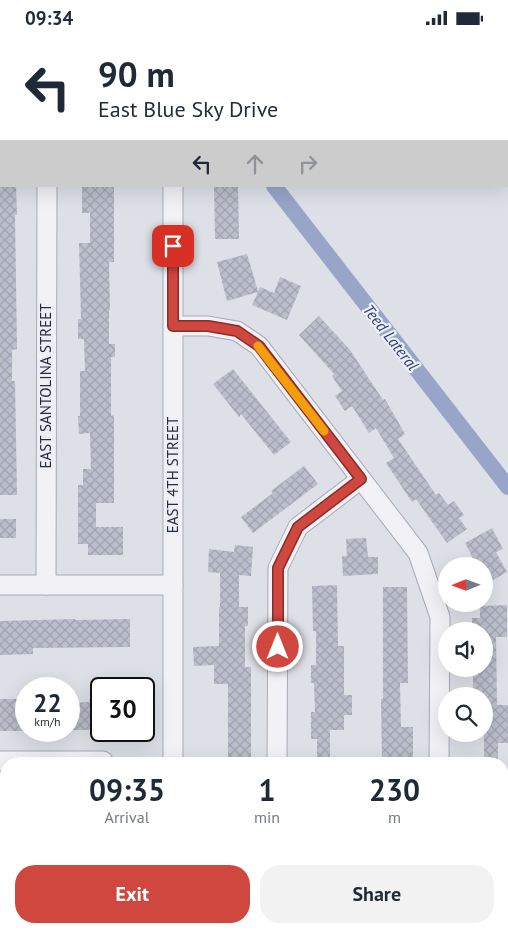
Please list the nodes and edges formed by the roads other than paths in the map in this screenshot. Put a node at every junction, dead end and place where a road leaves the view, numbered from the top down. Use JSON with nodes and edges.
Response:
{"nodes":[{"id":1,"x":47,"y":187,"type":"edge"},
{"id":2,"x":173,"y":187,"type":"edge"},
{"id":3,"x":173,"y":326,"type":"junction"},
{"id":4,"x":361,"y":479,"type":"junction"},
{"id":5,"x":0,"y":585,"type":"edge"},
{"id":6,"x":46,"y":585,"type":"junction"},
{"id":7,"x":173,"y":585,"type":"junction"},
{"id":8,"x":173,"y":757,"type":"edge"},
{"id":9,"x":277,"y":757,"type":"edge"},
{"id":10,"x":439,"y":757,"type":"edge"}],
"edges":[{"from":1,"to":6,"type":"street","name":"EAST SANTOLINA STREET"},
{"from":2,"to":3,"type":"street","name":"EAST 4TH STREET"},
{"from":3,"to":4,"type":"street"},
{"from":3,"to":7,"type":"street","name":"EAST 4TH STREET"},
{"from":4,"to":9,"type":"street"},
{"from":4,"to":10,"type":"street"},
{"from":5,"to":6,"type":"street"},
{"from":6,"to":7,"type":"street"},
{"from":7,"to":8,"type":"street","name":"EAST 4TH STREET"}]}
